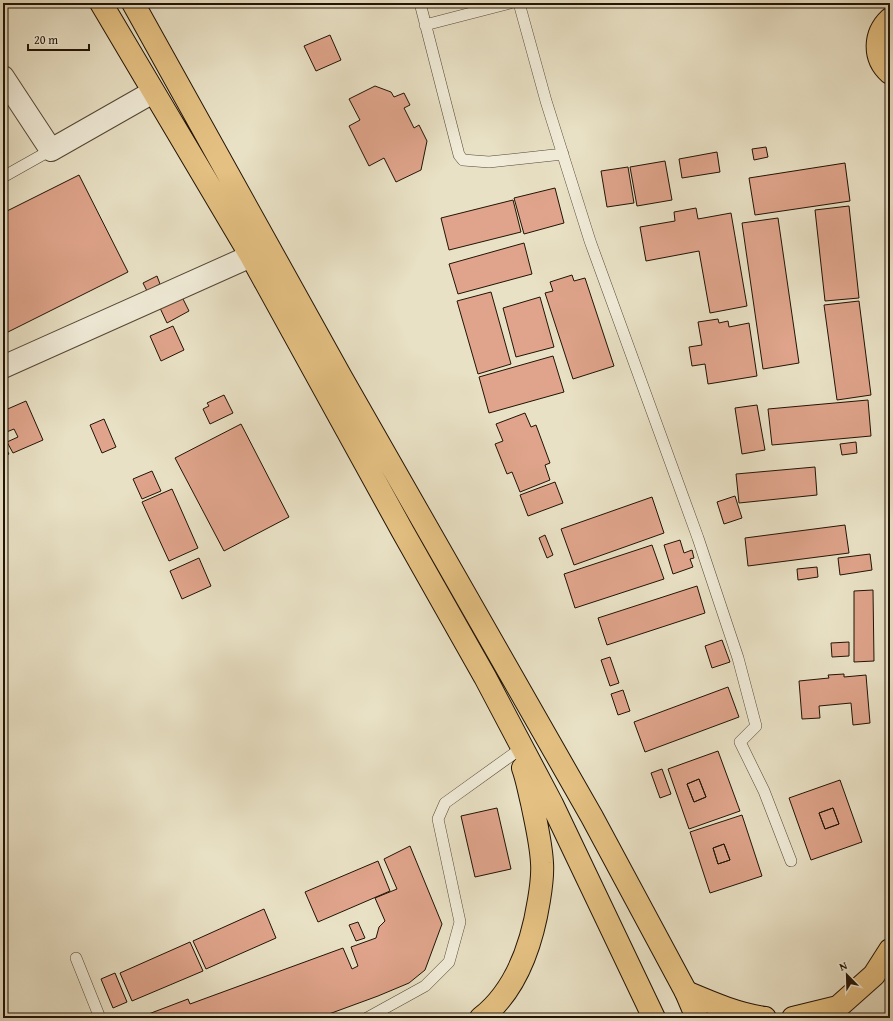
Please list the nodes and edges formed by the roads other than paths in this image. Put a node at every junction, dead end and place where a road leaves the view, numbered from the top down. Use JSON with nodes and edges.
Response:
{"nodes":[{"id":1,"x":101,"y":3,"type":"edge"},
{"id":2,"x":133,"y":3,"type":"edge"},
{"id":3,"x":420,"y":3,"type":"edge"},
{"id":4,"x":510,"y":3,"type":"edge"},
{"id":5,"x":519,"y":3,"type":"edge"},
{"id":6,"x":890,"y":19,"type":"edge"},
{"id":7,"x":426,"y":26,"type":"junction"},
{"id":8,"x":890,"y":73,"type":"edge"},
{"id":9,"x":3,"y":77,"type":"edge"},
{"id":10,"x":153,"y":92,"type":"junction"},
{"id":11,"x":51,"y":150,"type":"junction"},
{"id":12,"x":563,"y":154,"type":"junction"},
{"id":13,"x":3,"y":177,"type":"edge"},
{"id":14,"x":251,"y":256,"type":"junction"},
{"id":15,"x":3,"y":367,"type":"edge"},
{"id":16,"x":499,"y":705,"type":"junction"},
{"id":17,"x":516,"y":752,"type":"junction"},
{"id":18,"x":791,"y":861,"type":"dead end"},
{"id":19,"x":890,"y":950,"type":"edge"},
{"id":20,"x":76,"y":958,"type":"dead end"},
{"id":21,"x":686,"y":992,"type":"junction"},
{"id":22,"x":100,"y":1018,"type":"edge"},
{"id":23,"x":367,"y":1018,"type":"edge"},
{"id":24,"x":481,"y":1018,"type":"edge"},
{"id":25,"x":654,"y":1018,"type":"edge"},
{"id":26,"x":697,"y":1018,"type":"edge"},
{"id":27,"x":765,"y":1018,"type":"edge"},
{"id":28,"x":793,"y":1018,"type":"edge"}],
"edges":[{"from":1,"to":10,"type":"main road"},
{"from":2,"to":21,"type":"main road"},
{"from":3,"to":7,"type":"lane"},
{"from":4,"to":7,"type":"lane"},
{"from":5,"to":12,"type":"lane"},
{"from":6,"to":8,"type":"main road"},
{"from":7,"to":12,"type":"lane"},
{"from":9,"to":11,"type":"street"},
{"from":10,"to":11,"type":"street"},
{"from":10,"to":14,"type":"main road"},
{"from":11,"to":13,"type":"lane"},
{"from":12,"to":18,"type":"lane"},
{"from":14,"to":15,"type":"street"},
{"from":14,"to":16,"type":"main road"},
{"from":16,"to":17,"type":"main road"},
{"from":16,"to":25,"type":"main road"},
{"from":17,"to":23,"type":"lane"},
{"from":17,"to":24,"type":"main road"},
{"from":19,"to":28,"type":"main road"},
{"from":20,"to":22,"type":"lane"},
{"from":21,"to":26,"type":"main road"},
{"from":21,"to":27,"type":"main road"}]}
